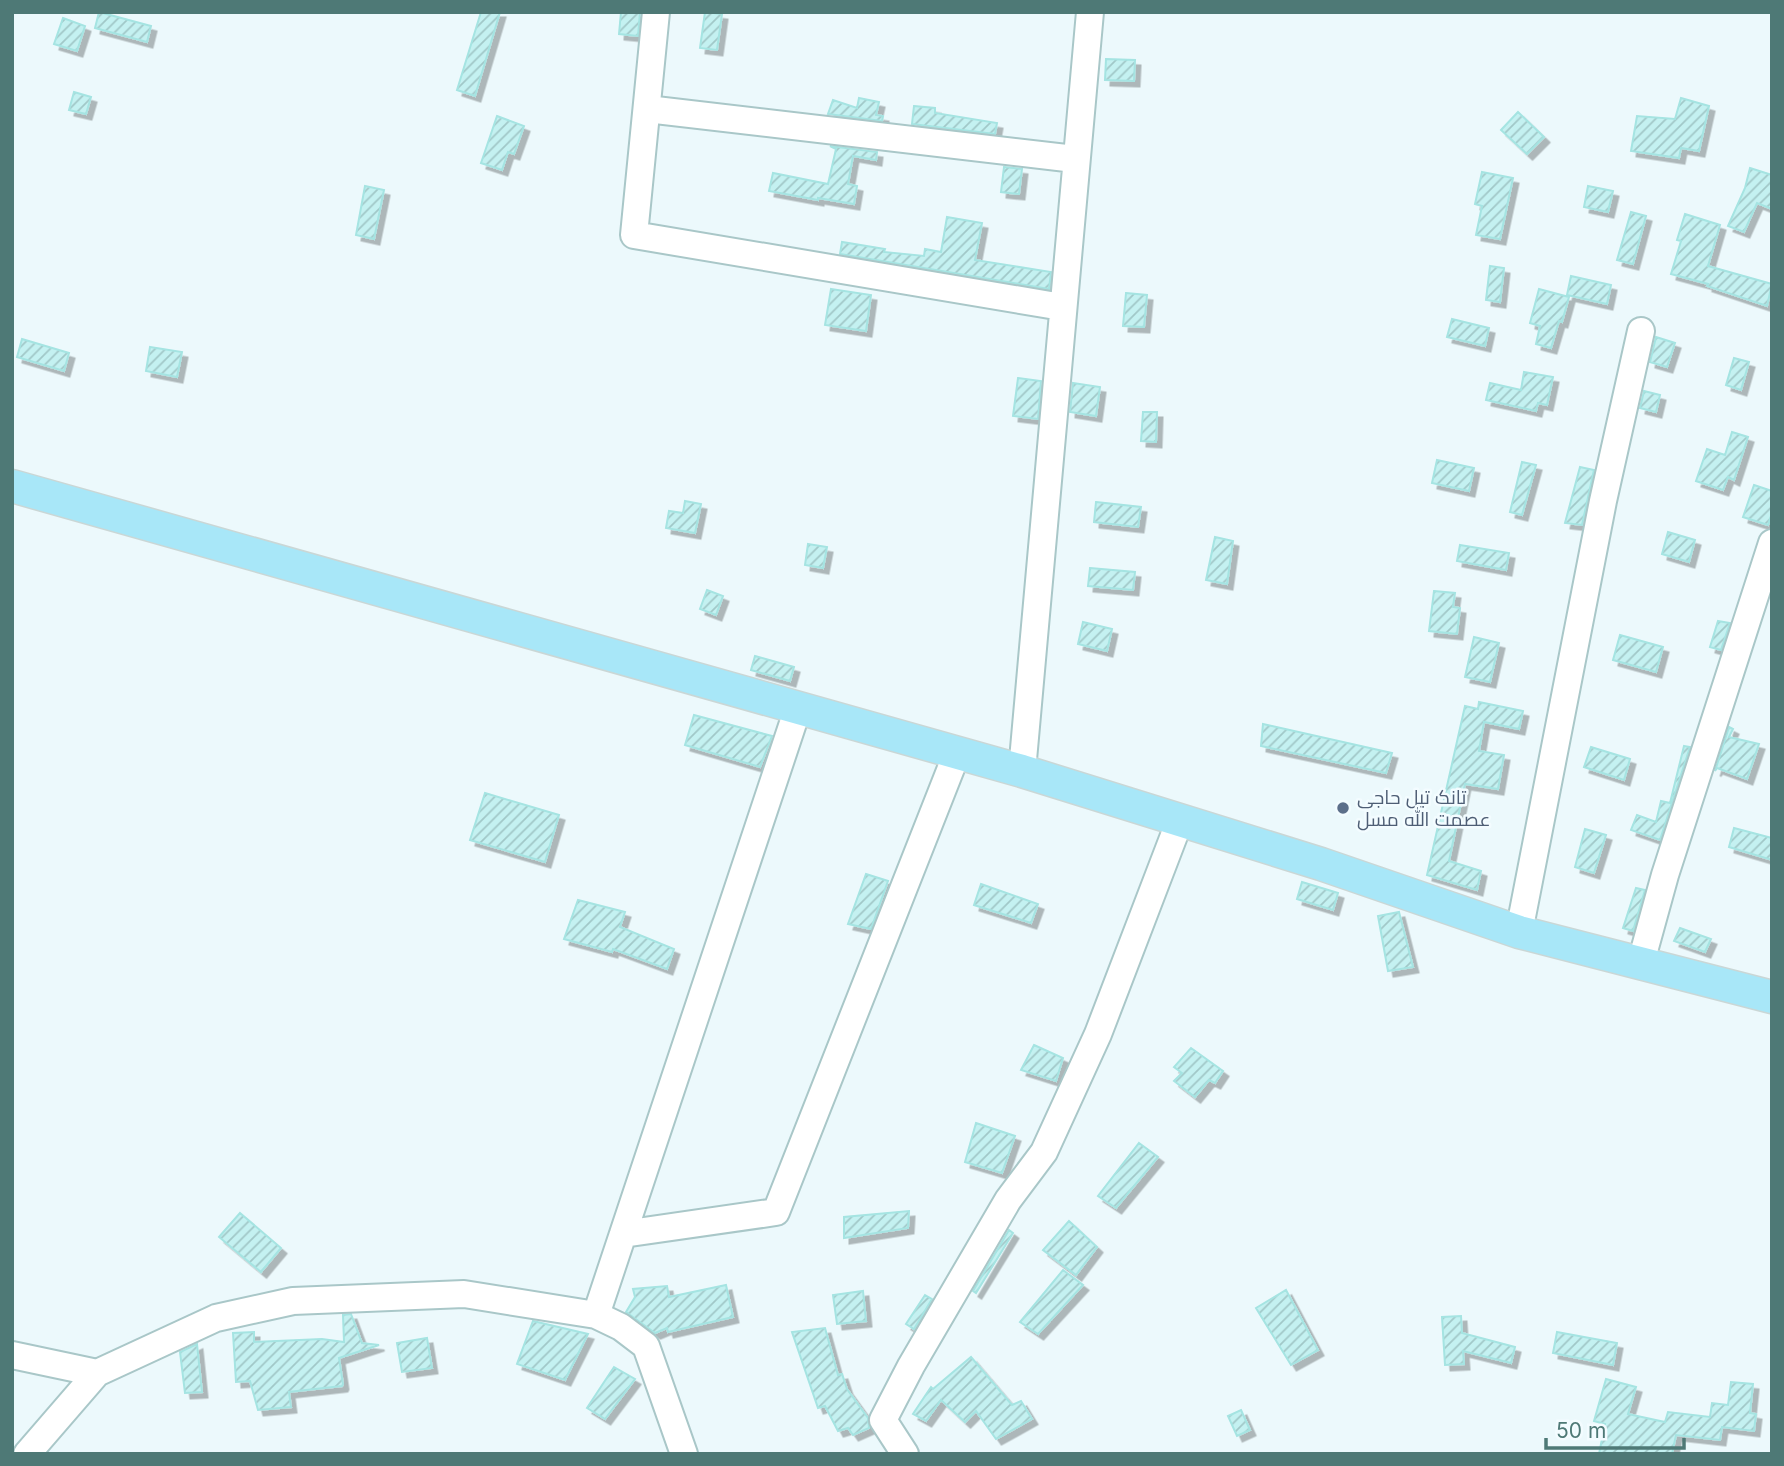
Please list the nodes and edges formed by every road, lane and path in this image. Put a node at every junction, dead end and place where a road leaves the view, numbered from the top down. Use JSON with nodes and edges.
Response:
{"nodes":[{"id":1,"x":656,"y":12,"type":"edge"},
{"id":2,"x":1090,"y":12,"type":"edge"},
{"id":3,"x":647,"y":109,"type":"junction"},
{"id":4,"x":1075,"y":159,"type":"junction"},
{"id":5,"x":1062,"y":307,"type":"junction"},
{"id":6,"x":1641,"y":331,"type":"dead end"},
{"id":7,"x":12,"y":486,"type":"edge"},
{"id":8,"x":1772,"y":543,"type":"edge"},
{"id":9,"x":798,"y":708,"type":"junction"},
{"id":10,"x":957,"y":753,"type":"junction"},
{"id":11,"x":1022,"y":771,"type":"junction"},
{"id":12,"x":1180,"y":820,"type":"junction"},
{"id":13,"x":1519,"y":932,"type":"junction"},
{"id":14,"x":1641,"y":962,"type":"junction"},
{"id":15,"x":1772,"y":998,"type":"edge"},
{"id":16,"x":623,"y":1234,"type":"junction"},
{"id":17,"x":596,"y":1315,"type":"junction"},
{"id":18,"x":12,"y":1355,"type":"edge"},
{"id":19,"x":97,"y":1373,"type":"junction"},
{"id":20,"x":27,"y":1454,"type":"edge"},
{"id":21,"x":684,"y":1454,"type":"edge"},
{"id":22,"x":905,"y":1454,"type":"edge"}],
"edges":[{"from":1,"to":3,"type":"street"},
{"from":2,"to":4,"type":"street"},
{"from":3,"to":4,"type":"street"},
{"from":3,"to":5,"type":"street"},
{"from":4,"to":5,"type":"street"},
{"from":5,"to":11,"type":"street"},
{"from":6,"to":13,"type":"street"},
{"from":7,"to":9,"type":"main road"},
{"from":8,"to":14,"type":"street"},
{"from":9,"to":10,"type":"main road"},
{"from":9,"to":16,"type":"street"},
{"from":10,"to":11,"type":"main road"},
{"from":10,"to":16,"type":"street"},
{"from":11,"to":12,"type":"main road"},
{"from":12,"to":13,"type":"main road"},
{"from":12,"to":22,"type":"street"},
{"from":13,"to":14,"type":"main road"},
{"from":14,"to":15,"type":"main road"},
{"from":16,"to":17,"type":"street"},
{"from":17,"to":19,"type":"street"},
{"from":17,"to":21,"type":"street"},
{"from":18,"to":19,"type":"street"},
{"from":19,"to":20,"type":"street"}]}
